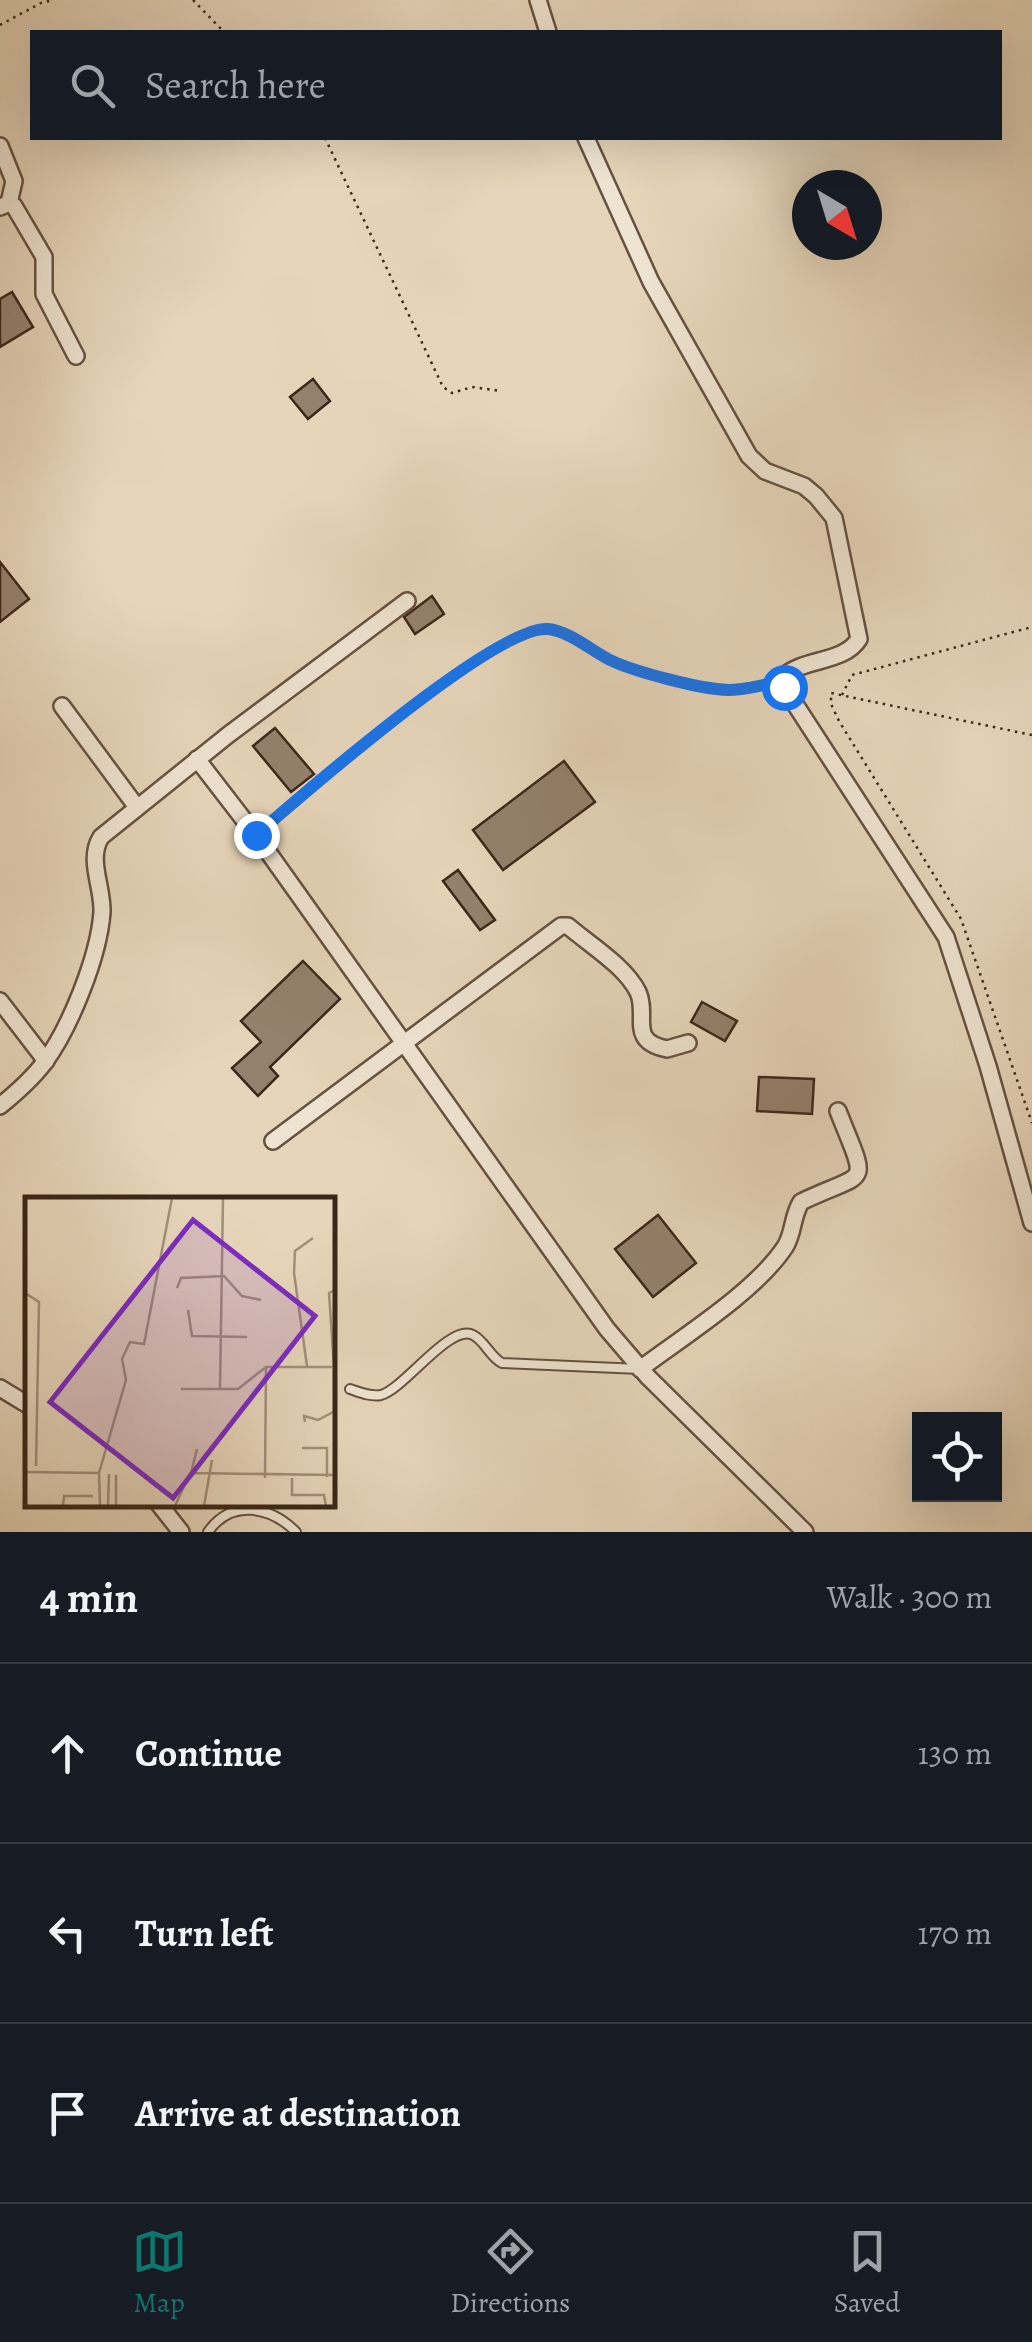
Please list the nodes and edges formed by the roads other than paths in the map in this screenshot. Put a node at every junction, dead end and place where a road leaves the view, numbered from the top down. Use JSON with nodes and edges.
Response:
{"nodes":[{"id":1,"x":538,"y":0,"type":"edge"},
{"id":2,"x":547,"y":30,"type":"edge"},
{"id":3,"x":587,"y":140,"type":"edge"},
{"id":4,"x":0,"y":146,"type":"edge"},
{"id":5,"x":5,"y":205,"type":"edge"},
{"id":6,"x":76,"y":356,"type":"dead end"},
{"id":7,"x":407,"y":600,"type":"dead end"},
{"id":8,"x":62,"y":706,"type":"dead end"},
{"id":9,"x":198,"y":759,"type":"junction"},
{"id":10,"x":136,"y":806,"type":"junction"},
{"id":11,"x":0,"y":1002,"type":"edge"},
{"id":12,"x":688,"y":1043,"type":"dead end"},
{"id":13,"x":403,"y":1044,"type":"junction"},
{"id":14,"x":46,"y":1061,"type":"junction"},
{"id":15,"x":0,"y":1106,"type":"edge"},
{"id":16,"x":838,"y":1112,"type":"dead end"},
{"id":17,"x":273,"y":1141,"type":"dead end"},
{"id":18,"x":1032,"y":1224,"type":"edge"},
{"id":19,"x":640,"y":1369,"type":"junction"},
{"id":20,"x":0,"y":1388,"type":"edge"},
{"id":21,"x":350,"y":1388,"type":"dead end"},
{"id":22,"x":25,"y":1403,"type":"edge"},
{"id":23,"x":161,"y":1507,"type":"edge"},
{"id":24,"x":181,"y":1532,"type":"edge"},
{"id":25,"x":208,"y":1532,"type":"edge"},
{"id":26,"x":296,"y":1532,"type":"edge"},
{"id":27,"x":805,"y":1532,"type":"edge"}],
"edges":[{"from":1,"to":2,"type":"street"},
{"from":3,"to":18,"type":"street"},
{"from":4,"to":5,"type":"street"},
{"from":5,"to":6,"type":"street"},
{"from":7,"to":9,"type":"street"},
{"from":8,"to":10,"type":"street"},
{"from":9,"to":10,"type":"street"},
{"from":9,"to":13,"type":"street"},
{"from":10,"to":14,"type":"street"},
{"from":11,"to":14,"type":"street"},
{"from":12,"to":13,"type":"street"},
{"from":13,"to":17,"type":"street"},
{"from":13,"to":19,"type":"street"},
{"from":14,"to":15,"type":"street"},
{"from":16,"to":19,"type":"street"},
{"from":19,"to":21,"type":"lane"},
{"from":19,"to":27,"type":"street"},
{"from":20,"to":22,"type":"street"},
{"from":23,"to":24,"type":"street"},
{"from":25,"to":26,"type":"lane"}]}
